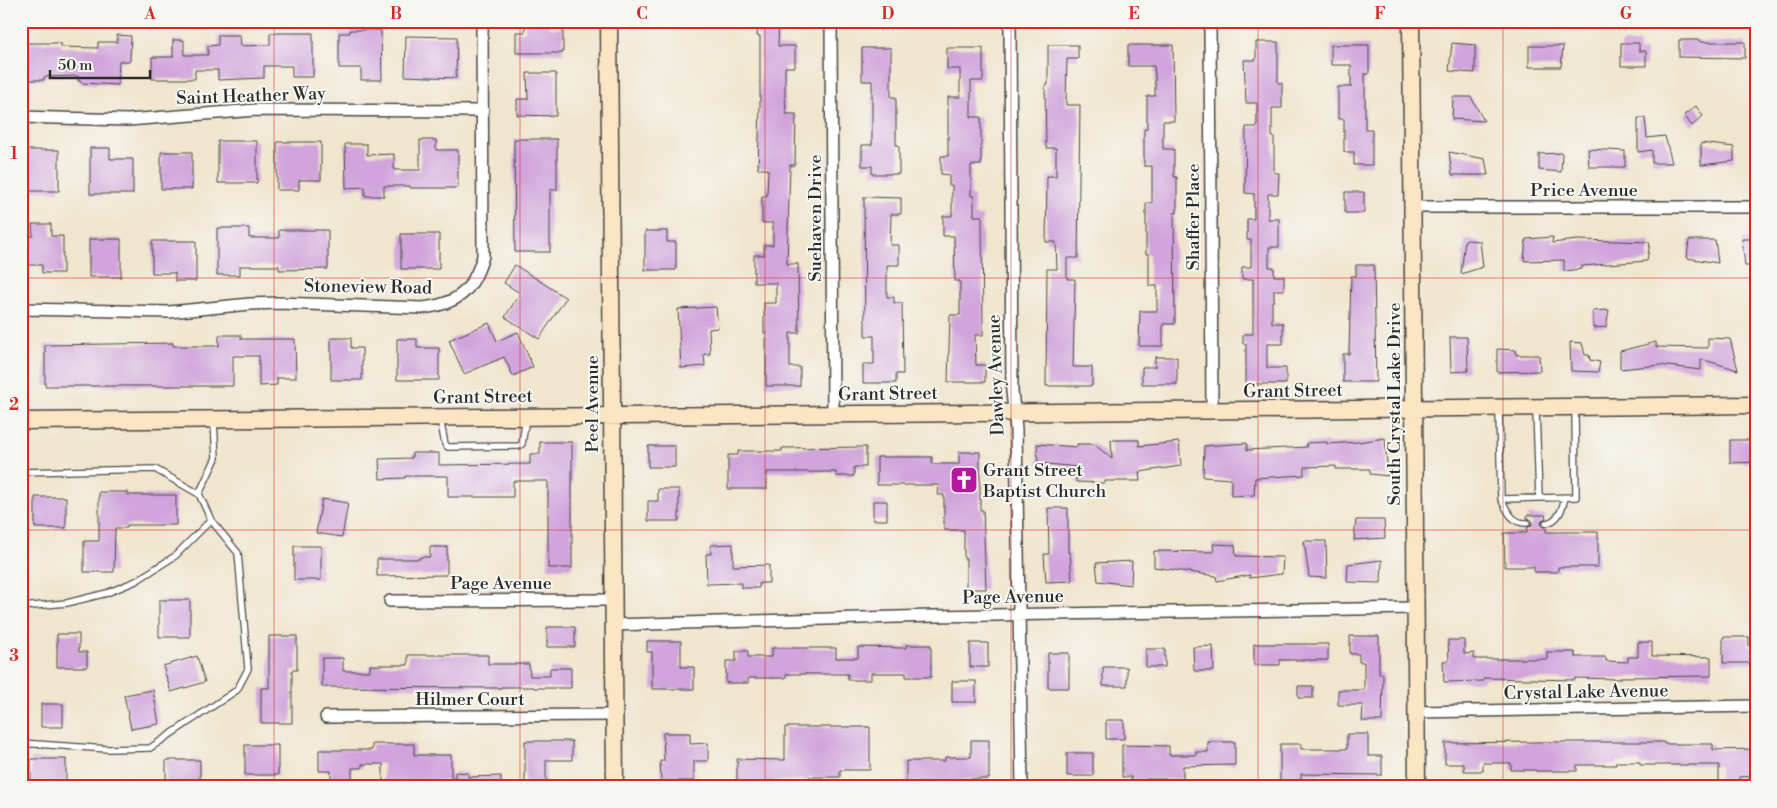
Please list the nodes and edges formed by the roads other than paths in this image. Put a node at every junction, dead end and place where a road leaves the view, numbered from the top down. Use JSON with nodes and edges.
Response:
{"nodes":[{"id":1,"x":482,"y":21,"type":"edge"},
{"id":2,"x":609,"y":21,"type":"edge"},
{"id":3,"x":831,"y":21,"type":"edge"},
{"id":4,"x":1010,"y":21,"type":"edge"},
{"id":5,"x":1210,"y":21,"type":"edge"},
{"id":6,"x":1411,"y":21,"type":"edge"},
{"id":7,"x":483,"y":111,"type":"junction"},
{"id":8,"x":21,"y":117,"type":"edge"},
{"id":9,"x":1413,"y":207,"type":"junction"},
{"id":10,"x":1756,"y":207,"type":"edge"},
{"id":11,"x":21,"y":309,"type":"edge"},
{"id":12,"x":1756,"y":406,"type":"edge"},
{"id":13,"x":1499,"y":408,"type":"junction"},
{"id":14,"x":1536,"y":408,"type":"junction"},
{"id":15,"x":1575,"y":408,"type":"junction"},
{"id":16,"x":1415,"y":409,"type":"junction"},
{"id":17,"x":1014,"y":412,"type":"junction"},
{"id":18,"x":1212,"y":412,"type":"junction"},
{"id":19,"x":833,"y":414,"type":"junction"},
{"id":20,"x":527,"y":416,"type":"junction"},
{"id":21,"x":612,"y":416,"type":"junction"},
{"id":22,"x":439,"y":417,"type":"junction"},
{"id":23,"x":214,"y":419,"type":"junction"},
{"id":24,"x":21,"y":421,"type":"edge"},
{"id":25,"x":21,"y":472,"type":"edge"},
{"id":26,"x":199,"y":494,"type":"junction"},
{"id":27,"x":1539,"y":498,"type":"junction"},
{"id":28,"x":1565,"y":498,"type":"junction"},
{"id":29,"x":1501,"y":499,"type":"junction"},
{"id":30,"x":211,"y":520,"type":"junction"},
{"id":31,"x":1527,"y":523,"type":"dead end"},
{"id":32,"x":1546,"y":523,"type":"dead end"},
{"id":33,"x":390,"y":600,"type":"dead end"},
{"id":34,"x":612,"y":600,"type":"junction"},
{"id":35,"x":21,"y":607,"type":"edge"},
{"id":36,"x":1415,"y":608,"type":"junction"},
{"id":37,"x":1020,"y":615,"type":"junction"},
{"id":38,"x":612,"y":625,"type":"junction"},
{"id":39,"x":1756,"y":706,"type":"edge"},
{"id":40,"x":1416,"y":712,"type":"junction"},
{"id":41,"x":613,"y":715,"type":"junction"},
{"id":42,"x":326,"y":717,"type":"dead end"},
{"id":43,"x":21,"y":743,"type":"edge"},
{"id":44,"x":615,"y":787,"type":"edge"},
{"id":45,"x":1022,"y":787,"type":"edge"},
{"id":46,"x":1417,"y":787,"type":"edge"}],
"edges":[{"from":1,"to":7,"type":"street","name":"Stoneview Road"},
{"from":2,"to":21,"type":"street","name":"Peel Avenue"},
{"from":3,"to":19,"type":"street","name":"Suehaven Drive"},
{"from":4,"to":17,"type":"street","name":"Dawley Avenue"},
{"from":5,"to":18,"type":"street","name":"Shaffer Place"},
{"from":6,"to":9,"type":"street","name":"South Crystal Lake Drive"},
{"from":7,"to":8,"type":"street","name":"Saint Heather Way"},
{"from":7,"to":11,"type":"street","name":"Stoneview Road"},
{"from":9,"to":10,"type":"street","name":"Price Avenue"},
{"from":9,"to":16,"type":"street","name":"South Crystal Lake Drive"},
{"from":12,"to":15,"type":"street","name":"Grant Street"},
{"from":13,"to":14,"type":"street","name":"Grant Street"},
{"from":13,"to":16,"type":"street","name":"Grant Street"},
{"from":13,"to":29,"type":"lane"},
{"from":14,"to":15,"type":"street","name":"Grant Street"},
{"from":14,"to":27,"type":"lane"},
{"from":15,"to":28,"type":"lane"},
{"from":16,"to":18,"type":"street","name":"Grant Street"},
{"from":16,"to":36,"type":"street","name":"South Crystal Lake Drive"},
{"from":17,"to":18,"type":"street","name":"Grant Street"},
{"from":17,"to":19,"type":"street","name":"Grant Street"},
{"from":17,"to":37,"type":"street","name":"Dawley Avenue"},
{"from":19,"to":21,"type":"street","name":"Grant Street"},
{"from":20,"to":21,"type":"street","name":"Grant Street"},
{"from":20,"to":22,"type":"street","name":"Grant Street"},
{"from":20,"to":22,"type":"lane"},
{"from":21,"to":34,"type":"street","name":"Peel Avenue"},
{"from":22,"to":23,"type":"street","name":"Grant Street"},
{"from":23,"to":24,"type":"street","name":"Grant Street"},
{"from":23,"to":26,"type":"lane"},
{"from":25,"to":26,"type":"lane"},
{"from":26,"to":30,"type":"lane"},
{"from":27,"to":28,"type":"lane"},
{"from":27,"to":29,"type":"lane"},
{"from":28,"to":32,"type":"lane"},
{"from":29,"to":31,"type":"lane"},
{"from":30,"to":35,"type":"lane"},
{"from":30,"to":43,"type":"lane"},
{"from":33,"to":34,"type":"street","name":"Page Avenue"},
{"from":34,"to":38,"type":"street","name":"Peel Avenue"},
{"from":36,"to":37,"type":"street","name":"Page Avenue"},
{"from":36,"to":40,"type":"street","name":"South Crystal Lake Drive"},
{"from":37,"to":38,"type":"street","name":"Page Avenue"},
{"from":37,"to":45,"type":"street","name":"Dawley Avenue"},
{"from":38,"to":41,"type":"street","name":"Peel Avenue"},
{"from":39,"to":40,"type":"street","name":"Crystal Lake Avenue"},
{"from":40,"to":46,"type":"street","name":"South Crystal Lake Drive"},
{"from":41,"to":42,"type":"street","name":"Hilmer Court"},
{"from":41,"to":44,"type":"street","name":"Peel Avenue"}]}
